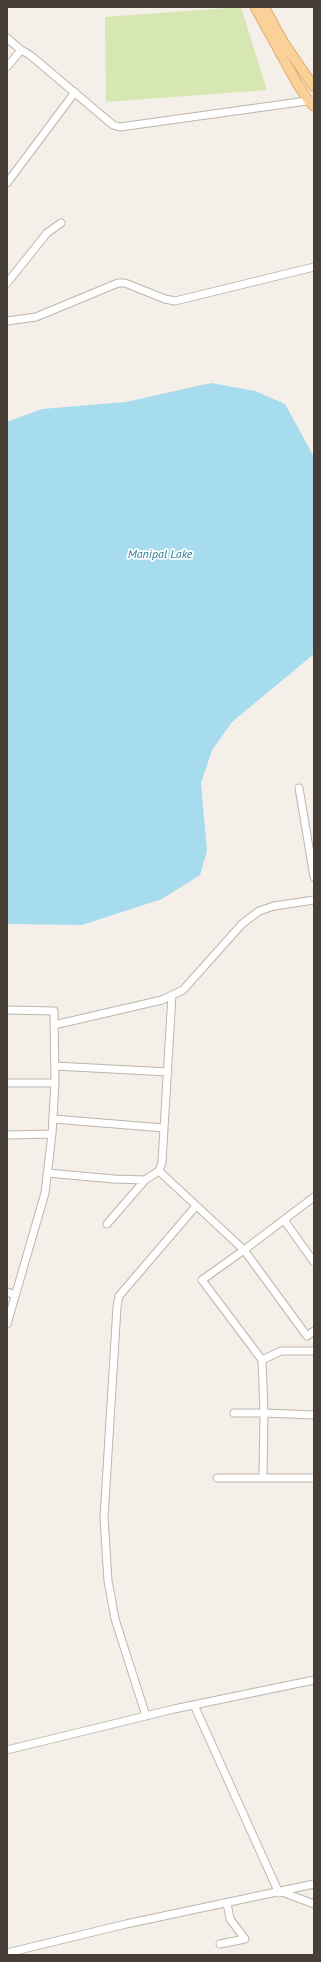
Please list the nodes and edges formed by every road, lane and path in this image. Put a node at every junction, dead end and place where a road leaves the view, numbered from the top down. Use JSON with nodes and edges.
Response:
{"nodes":[{"id":1,"x":255,"y":7,"type":"edge"},
{"id":2,"x":264,"y":7,"type":"edge"},
{"id":3,"x":7,"y":38,"type":"edge"},
{"id":4,"x":21,"y":50,"type":"junction"},
{"id":5,"x":7,"y":67,"type":"edge"},
{"id":6,"x":314,"y":87,"type":"edge"},
{"id":7,"x":74,"y":92,"type":"junction"},
{"id":8,"x":312,"y":102,"type":"edge"},
{"id":9,"x":7,"y":183,"type":"edge"},
{"id":10,"x":61,"y":223,"type":"dead end"},
{"id":11,"x":314,"y":267,"type":"edge"},
{"id":12,"x":7,"y":283,"type":"edge"},
{"id":13,"x":7,"y":321,"type":"edge"},
{"id":14,"x":299,"y":788,"type":"dead end"},
{"id":15,"x":314,"y":877,"type":"edge"},
{"id":16,"x":314,"y":900,"type":"edge"},
{"id":17,"x":172,"y":995,"type":"junction"},
{"id":18,"x":7,"y":1010,"type":"edge"},
{"id":19,"x":54,"y":1025,"type":"junction"},
{"id":20,"x":55,"y":1066,"type":"junction"},
{"id":21,"x":168,"y":1072,"type":"junction"},
{"id":22,"x":7,"y":1083,"type":"edge"},
{"id":23,"x":55,"y":1083,"type":"junction"},
{"id":24,"x":53,"y":1119,"type":"junction"},
{"id":25,"x":164,"y":1128,"type":"junction"},
{"id":26,"x":52,"y":1134,"type":"junction"},
{"id":27,"x":7,"y":1135,"type":"edge"},
{"id":28,"x":159,"y":1171,"type":"junction"},
{"id":29,"x":47,"y":1173,"type":"junction"},
{"id":30,"x":145,"y":1180,"type":"junction"},
{"id":31,"x":314,"y":1197,"type":"edge"},
{"id":32,"x":196,"y":1206,"type":"junction"},
{"id":33,"x":284,"y":1220,"type":"junction"},
{"id":34,"x":107,"y":1224,"type":"dead end"},
{"id":35,"x":244,"y":1250,"type":"junction"},
{"id":36,"x":314,"y":1262,"type":"edge"},
{"id":37,"x":7,"y":1292,"type":"edge"},
{"id":38,"x":15,"y":1295,"type":"junction"},
{"id":39,"x":7,"y":1324,"type":"edge"},
{"id":40,"x":314,"y":1331,"type":"edge"},
{"id":41,"x":314,"y":1351,"type":"edge"},
{"id":42,"x":262,"y":1360,"type":"junction"},
{"id":43,"x":234,"y":1413,"type":"dead end"},
{"id":44,"x":264,"y":1413,"type":"junction"},
{"id":45,"x":314,"y":1415,"type":"edge"},
{"id":46,"x":217,"y":1478,"type":"dead end"},
{"id":47,"x":263,"y":1478,"type":"junction"},
{"id":48,"x":314,"y":1478,"type":"edge"},
{"id":49,"x":314,"y":1680,"type":"edge"},
{"id":50,"x":194,"y":1705,"type":"junction"},
{"id":51,"x":146,"y":1716,"type":"junction"},
{"id":52,"x":7,"y":1750,"type":"edge"},
{"id":53,"x":314,"y":1884,"type":"edge"},
{"id":54,"x":280,"y":1892,"type":"junction"},
{"id":55,"x":227,"y":1903,"type":"junction"},
{"id":56,"x":314,"y":1904,"type":"edge"},
{"id":57,"x":220,"y":1944,"type":"dead end"},
{"id":58,"x":7,"y":1952,"type":"edge"}],
"edges":[{"from":1,"to":8,"type":"main road"},
{"from":2,"to":6,"type":"main road"},
{"from":3,"to":4,"type":"street"},
{"from":4,"to":5,"type":"street"},
{"from":4,"to":7,"type":"street"},
{"from":7,"to":8,"type":"street"},
{"from":7,"to":9,"type":"street"},
{"from":10,"to":12,"type":"street"},
{"from":11,"to":13,"type":"street"},
{"from":14,"to":15,"type":"street"},
{"from":16,"to":17,"type":"street"},
{"from":17,"to":19,"type":"street"},
{"from":17,"to":21,"type":"street"},
{"from":18,"to":19,"type":"street"},
{"from":19,"to":20,"type":"street"},
{"from":20,"to":21,"type":"street"},
{"from":20,"to":23,"type":"street"},
{"from":21,"to":25,"type":"street"},
{"from":22,"to":23,"type":"street"},
{"from":23,"to":24,"type":"street"},
{"from":24,"to":25,"type":"street"},
{"from":24,"to":26,"type":"street"},
{"from":25,"to":28,"type":"street"},
{"from":26,"to":27,"type":"street"},
{"from":26,"to":29,"type":"street"},
{"from":28,"to":30,"type":"street"},
{"from":28,"to":32,"type":"street"},
{"from":29,"to":30,"type":"street"},
{"from":29,"to":38,"type":"street"},
{"from":30,"to":34,"type":"street"},
{"from":31,"to":33,"type":"street"},
{"from":32,"to":35,"type":"street"},
{"from":32,"to":51,"type":"street"},
{"from":33,"to":35,"type":"street"},
{"from":33,"to":36,"type":"street"},
{"from":35,"to":40,"type":"street"},
{"from":35,"to":42,"type":"street"},
{"from":37,"to":38,"type":"street"},
{"from":38,"to":39,"type":"street"},
{"from":41,"to":42,"type":"street"},
{"from":42,"to":44,"type":"street"},
{"from":43,"to":44,"type":"street"},
{"from":44,"to":45,"type":"street"},
{"from":44,"to":47,"type":"street"},
{"from":46,"to":47,"type":"street"},
{"from":47,"to":48,"type":"street"},
{"from":49,"to":50,"type":"street"},
{"from":50,"to":51,"type":"street"},
{"from":50,"to":54,"type":"street"},
{"from":51,"to":52,"type":"street"},
{"from":53,"to":54,"type":"street"},
{"from":54,"to":55,"type":"street"},
{"from":54,"to":56,"type":"street"},
{"from":55,"to":57,"type":"street"},
{"from":55,"to":58,"type":"street"}]}
